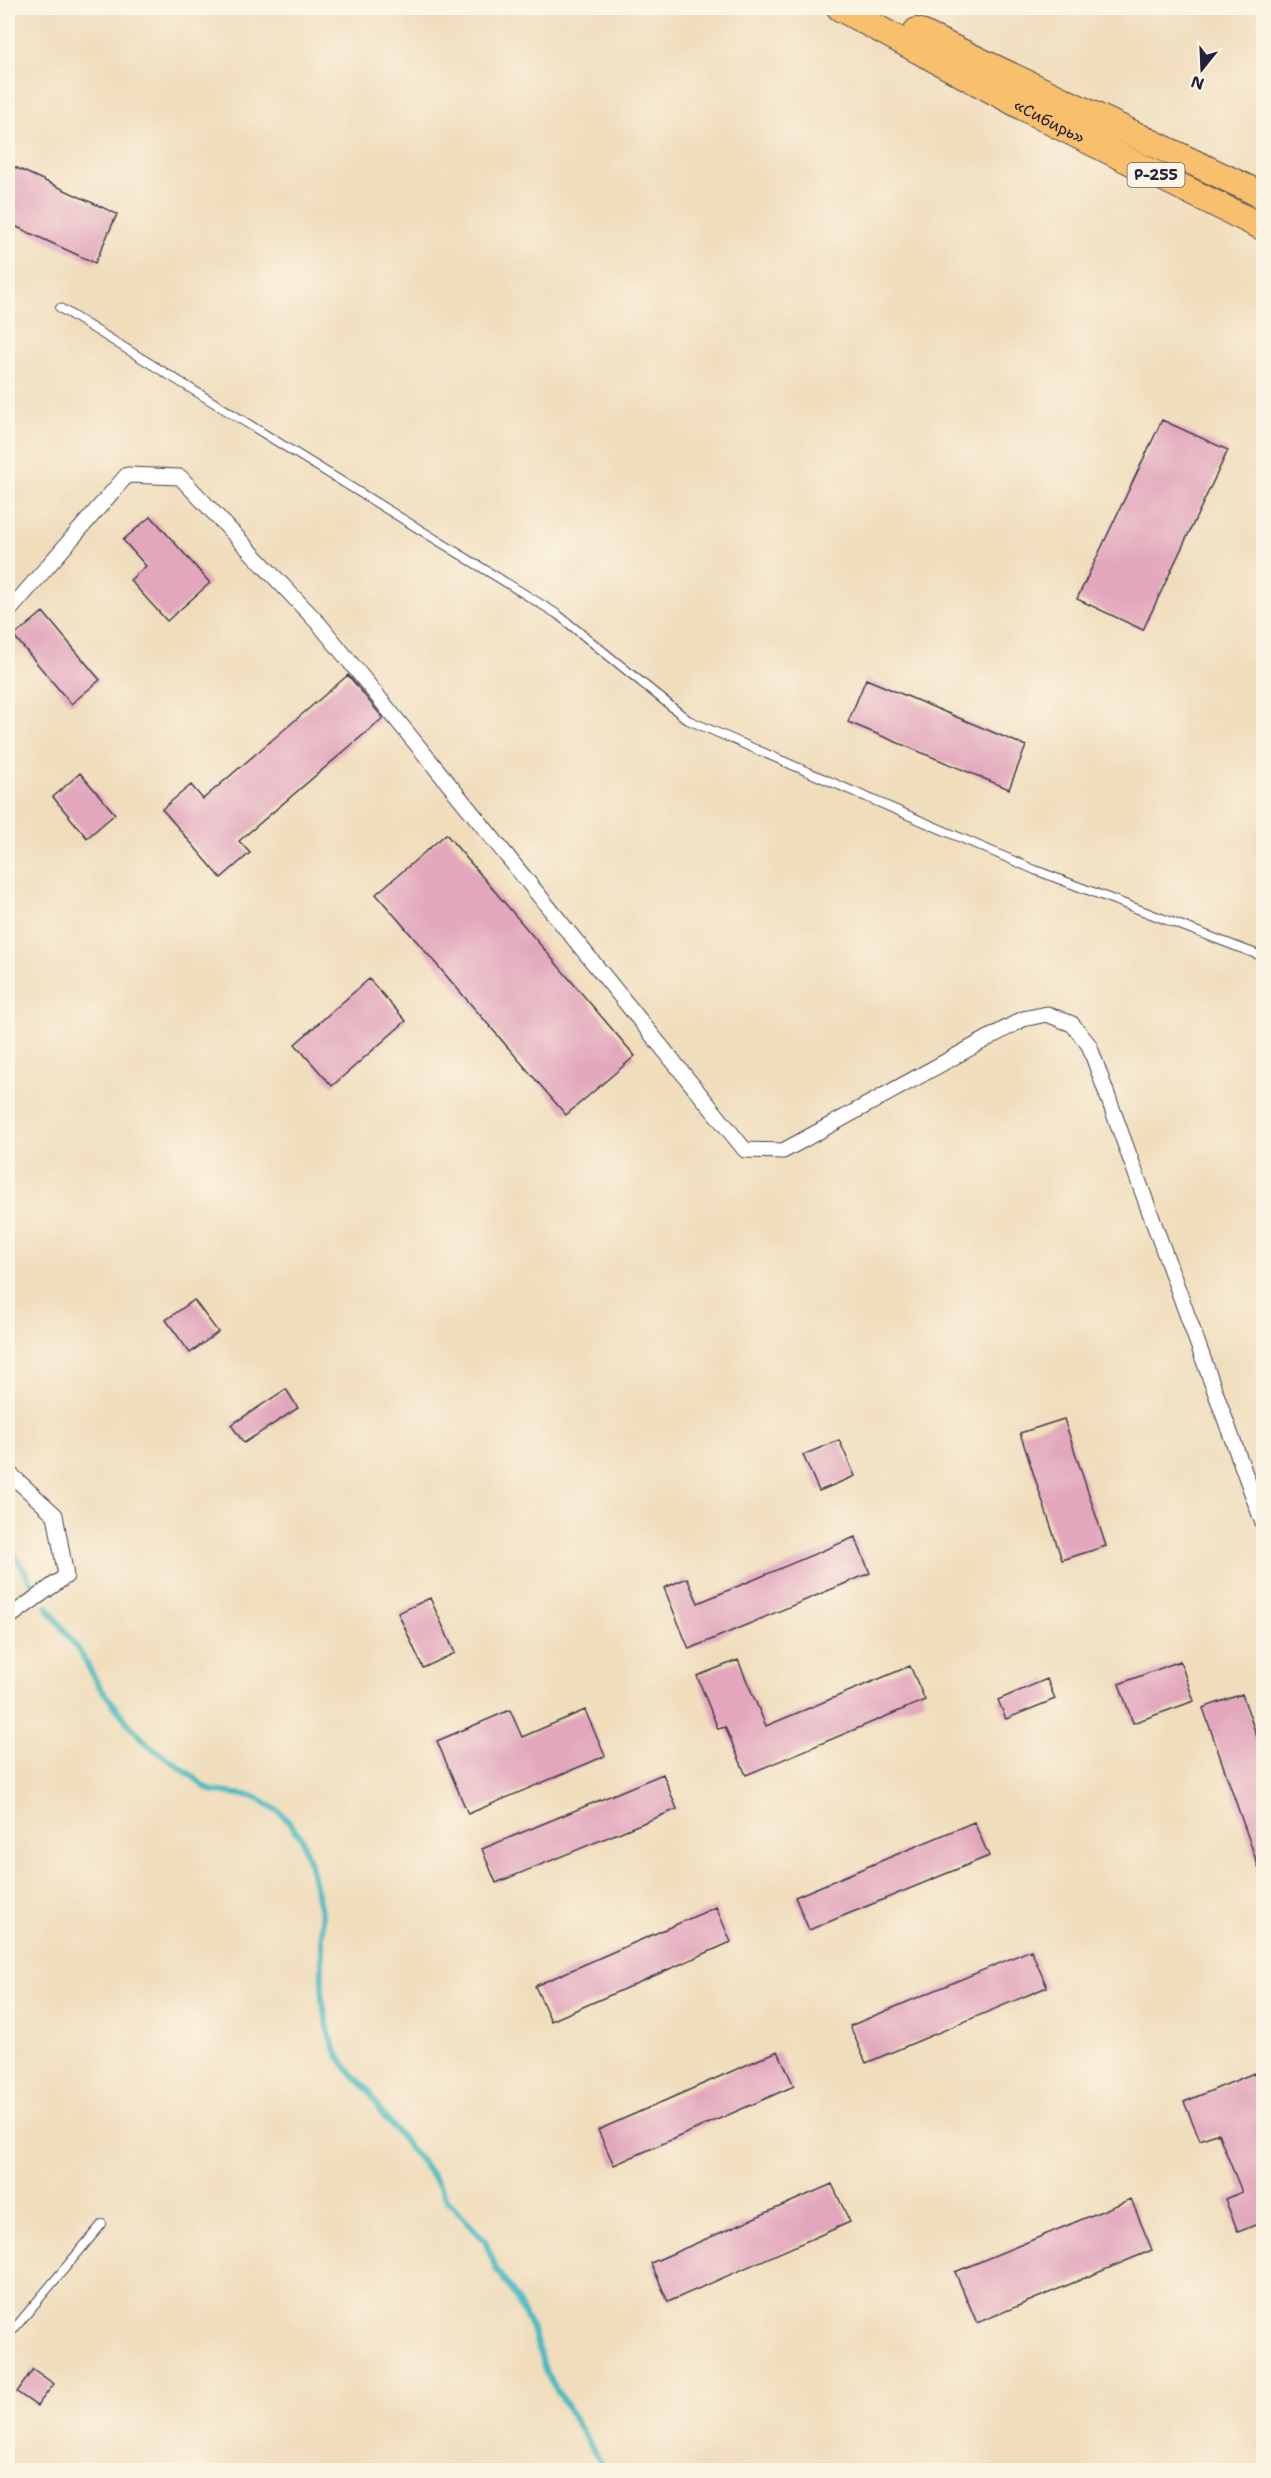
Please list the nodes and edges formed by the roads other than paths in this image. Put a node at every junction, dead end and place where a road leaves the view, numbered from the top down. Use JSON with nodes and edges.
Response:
{"nodes":[{"id":1,"x":840,"y":8,"type":"edge"},
{"id":2,"x":869,"y":8,"type":"edge"},
{"id":3,"x":1263,"y":196,"type":"edge"},
{"id":4,"x":1263,"y":228,"type":"edge"},
{"id":5,"x":60,"y":308,"type":"dead end"},
{"id":6,"x":8,"y":612,"type":"edge"},
{"id":7,"x":1263,"y":957,"type":"edge"},
{"id":8,"x":8,"y":1472,"type":"edge"},
{"id":9,"x":1263,"y":1526,"type":"edge"},
{"id":10,"x":8,"y":1618,"type":"edge"},
{"id":11,"x":102,"y":2224,"type":"dead end"},
{"id":12,"x":8,"y":2336,"type":"edge"}],
"edges":[{"from":1,"to":4,"type":"highway","name":"«Сибирь»","number":"Р-255"},
{"from":2,"to":3,"type":"highway","name":"«Сибирь»","number":"Р-255"},
{"from":5,"to":7,"type":"lane"},
{"from":6,"to":9,"type":"street"},
{"from":8,"to":10,"type":"street"},
{"from":11,"to":12,"type":"lane"}]}
